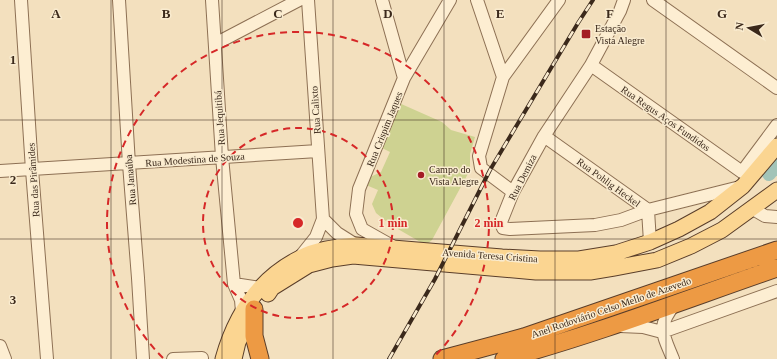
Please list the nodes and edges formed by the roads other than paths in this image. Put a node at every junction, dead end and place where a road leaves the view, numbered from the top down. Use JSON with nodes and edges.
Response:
{"nodes":[{"id":1,"x":20,"y":0,"type":"edge"},
{"id":2,"x":118,"y":0,"type":"edge"},
{"id":3,"x":212,"y":0,"type":"edge"},
{"id":4,"x":299,"y":0,"type":"edge"},
{"id":5,"x":308,"y":0,"type":"edge"},
{"id":6,"x":382,"y":0,"type":"edge"},
{"id":7,"x":450,"y":0,"type":"edge"},
{"id":8,"x":477,"y":0,"type":"edge"},
{"id":9,"x":559,"y":0,"type":"edge"},
{"id":10,"x":624,"y":0,"type":"edge"},
{"id":11,"x":653,"y":0,"type":"edge"},
{"id":12,"x":214,"y":44,"type":"junction"},
{"id":13,"x":591,"y":65,"type":"junction"},
{"id":14,"x":503,"y":77,"type":"junction"},
{"id":15,"x":404,"y":78,"type":"junction"},
{"id":16,"x":777,"y":88,"type":"edge"},
{"id":17,"x":777,"y":125,"type":"edge"},
{"id":18,"x":544,"y":136,"type":"junction"},
{"id":19,"x":777,"y":146,"type":"edge"},
{"id":20,"x":318,"y":151,"type":"junction"},
{"id":21,"x":222,"y":157,"type":"junction"},
{"id":22,"x":129,"y":164,"type":"junction"},
{"id":23,"x":32,"y":170,"type":"junction"},
{"id":24,"x":0,"y":171,"type":"edge"},
{"id":25,"x":742,"y":179,"type":"junction"},
{"id":26,"x":777,"y":190,"type":"edge"},
{"id":27,"x":513,"y":192,"type":"junction"},
{"id":28,"x":753,"y":209,"type":"junction"},
{"id":29,"x":648,"y":210,"type":"junction"},
{"id":30,"x":777,"y":217,"type":"edge"},
{"id":31,"x":323,"y":219,"type":"junction"},
{"id":32,"x":650,"y":242,"type":"junction"},
{"id":33,"x":356,"y":245,"type":"junction"},
{"id":34,"x":396,"y":248,"type":"junction"},
{"id":35,"x":777,"y":250,"type":"edge"},
{"id":36,"x":300,"y":257,"type":"junction"},
{"id":37,"x":777,"y":268,"type":"edge"},
{"id":38,"x":234,"y":284,"type":"junction"},
{"id":39,"x":260,"y":288,"type":"junction"},
{"id":40,"x":777,"y":291,"type":"edge"},
{"id":41,"x":676,"y":303,"type":"junction"},
{"id":42,"x":248,"y":311,"type":"junction"},
{"id":43,"x":612,"y":326,"type":"junction"},
{"id":44,"x":662,"y":332,"type":"junction"},
{"id":45,"x":0,"y":346,"type":"edge"},
{"id":46,"x":202,"y":358,"type":"dead end"},
{"id":47,"x":5,"y":359,"type":"edge"},
{"id":48,"x":47,"y":359,"type":"edge"},
{"id":49,"x":143,"y":359,"type":"edge"},
{"id":50,"x":173,"y":359,"type":"edge"},
{"id":51,"x":223,"y":359,"type":"edge"},
{"id":52,"x":234,"y":359,"type":"edge"},
{"id":53,"x":260,"y":359,"type":"edge"},
{"id":54,"x":442,"y":359,"type":"edge"},
{"id":55,"x":504,"y":359,"type":"edge"},
{"id":56,"x":673,"y":359,"type":"edge"}],
"edges":[{"from":1,"to":23,"type":"street","name":"Rua das Pirâmides"},
{"from":2,"to":22,"type":"street","name":"Rua Janaúba"},
{"from":3,"to":12,"type":"street","name":"Rua Jequitibá"},
{"from":4,"to":12,"type":"street"},
{"from":5,"to":20,"type":"street","name":"Rua Calixto"},
{"from":6,"to":15,"type":"street"},
{"from":7,"to":15,"type":"street","name":"Rua Crispim Jaques"},
{"from":8,"to":14,"type":"street"},
{"from":9,"to":14,"type":"street"},
{"from":10,"to":13,"type":"street","name":"Rua Demiza"},
{"from":11,"to":16,"type":"street"},
{"from":12,"to":21,"type":"street","name":"Rua Jequitibá"},
{"from":13,"to":18,"type":"street","name":"Rua Demiza"},
{"from":13,"to":25,"type":"street","name":"Rua Regus Aços Fundidos"},
{"from":14,"to":27,"type":"street"},
{"from":15,"to":34,"type":"street","name":"Rua Crispim Jaques"},
{"from":17,"to":25,"type":"street"},
{"from":18,"to":27,"type":"street","name":"Rua Demiza"},
{"from":18,"to":29,"type":"street","name":"Rua Pohlig Heckel"},
{"from":19,"to":25,"type":"main road","name":"Avenida Teresa Cristina"},
{"from":20,"to":21,"type":"street","name":"Rua Modestina de Souza"},
{"from":20,"to":31,"type":"street","name":"Rua Calixto"},
{"from":21,"to":22,"type":"street","name":"Rua Modestina de Souza"},
{"from":21,"to":38,"type":"street","name":"Rua Jequitibá"},
{"from":22,"to":23,"type":"street","name":"Rua Modestina de Souza"},
{"from":22,"to":49,"type":"street","name":"Rua Janaúba"},
{"from":23,"to":24,"type":"street","name":"Rua Modestina de Souza"},
{"from":23,"to":48,"type":"street","name":"Rua das Pirâmides"},
{"from":25,"to":29,"type":"street","name":"Rua Demiza"},
{"from":25,"to":32,"type":"main road","name":"Avenida Teresa Cristina"},
{"from":26,"to":28,"type":"main road","name":"Avenida Teresa Cristina"},
{"from":27,"to":29,"type":"street","name":"Rua Demiza"},
{"from":28,"to":30,"type":"street"},
{"from":28,"to":42,"type":"main road","name":"Avenida Teresa Cristina"},
{"from":29,"to":32,"type":"street","name":"Rua Pohlig Heckel"},
{"from":31,"to":33,"type":"street"},
{"from":31,"to":36,"type":"street","name":"Rua Calixto"},
{"from":32,"to":34,"type":"main road","name":"Avenida Teresa Cristina"},
{"from":33,"to":34,"type":"main road","name":"Avenida Teresa Cristina"},
{"from":33,"to":36,"type":"main road","name":"Avenida Teresa Cristina"},
{"from":35,"to":54,"type":"highway","name":"Anel Rodoviário Celso Mello de Azevedo"},
{"from":36,"to":39,"type":"main road","name":"Avenida Teresa Cristina"},
{"from":37,"to":41,"type":"highway","name":"Anel Rodoviário Celso Mello de Azevedo"},
{"from":38,"to":39,"type":"street"},
{"from":38,"to":42,"type":"street","name":"Rua Jequitibá"},
{"from":39,"to":42,"type":"main road","name":"Avenida Teresa Cristina"},
{"from":40,"to":44,"type":"street"},
{"from":41,"to":43,"type":"highway","name":"Anel Rodoviário Celso Mello de Azevedo"},
{"from":41,"to":44,"type":"street"},
{"from":42,"to":51,"type":"main road","name":"Avenida Teresa Cristina"},
{"from":42,"to":52,"type":"main road","name":"Avenida Teresa Cristina"},
{"from":42,"to":53,"type":"highway"},
{"from":43,"to":44,"type":"street"},
{"from":43,"to":55,"type":"highway","name":"Anel Rodoviário Celso Mello de Azevedo"},
{"from":44,"to":56,"type":"street"},
{"from":45,"to":47,"type":"street"},
{"from":46,"to":50,"type":"street"}]}
